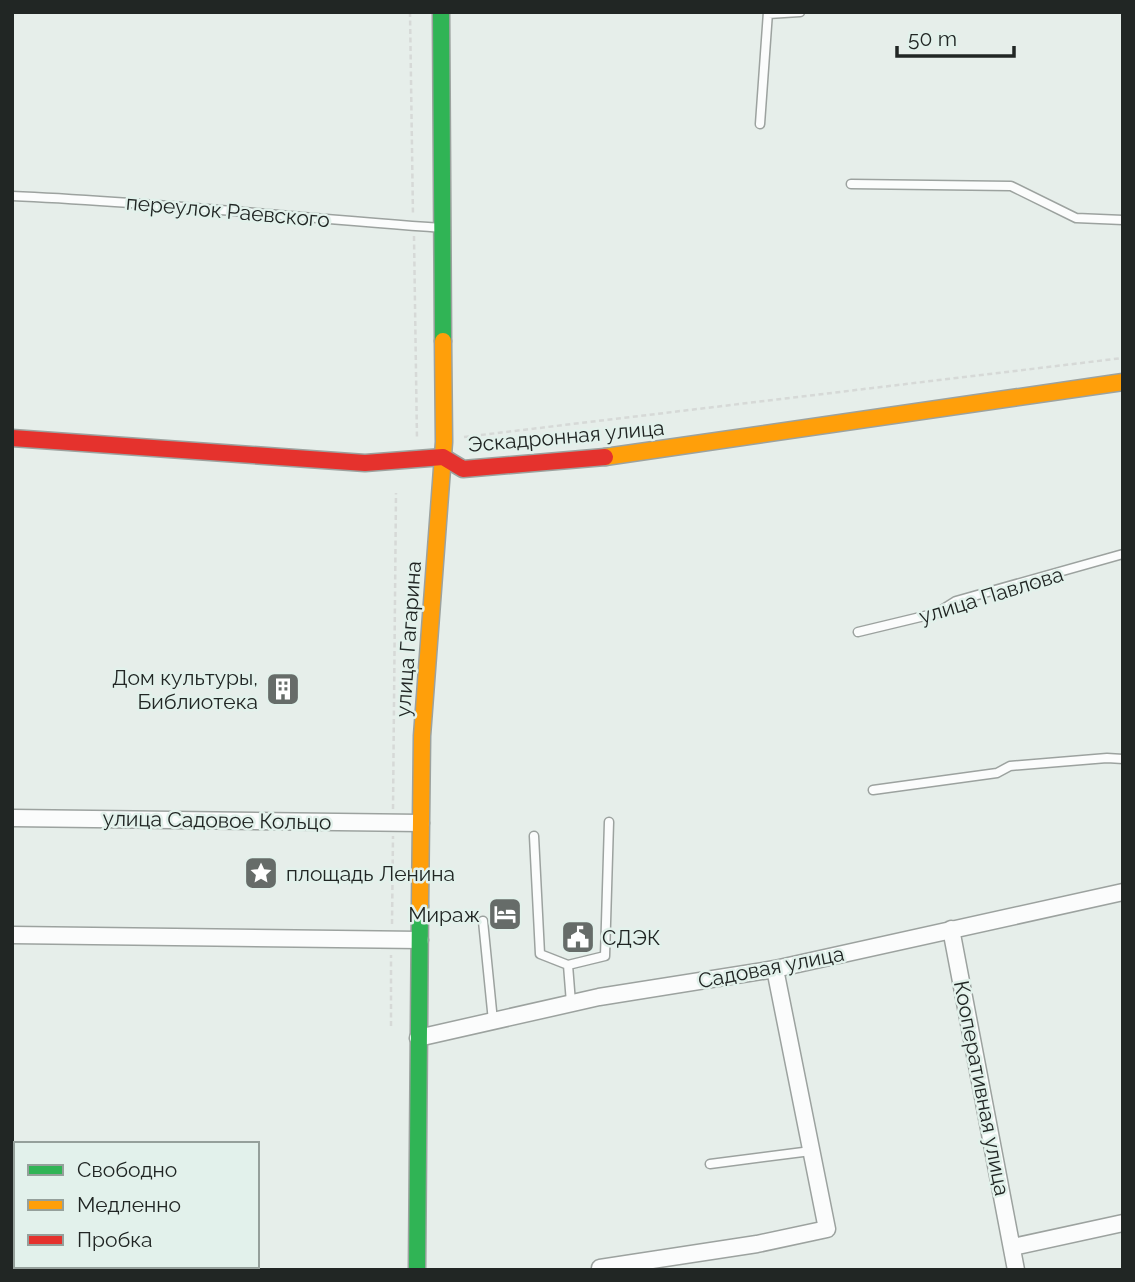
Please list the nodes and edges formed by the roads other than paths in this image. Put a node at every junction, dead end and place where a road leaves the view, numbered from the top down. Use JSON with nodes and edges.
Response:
{"nodes":[{"id":1,"x":441,"y":12,"type":"edge"},
{"id":2,"x":800,"y":12,"type":"edge"},
{"id":3,"x":768,"y":13,"type":"edge"},
{"id":4,"x":760,"y":124,"type":"dead end"},
{"id":5,"x":851,"y":184,"type":"dead end"},
{"id":6,"x":12,"y":196,"type":"edge"},
{"id":7,"x":1123,"y":220,"type":"edge"},
{"id":8,"x":443,"y":228,"type":"junction"},
{"id":9,"x":1123,"y":382,"type":"edge"},
{"id":10,"x":12,"y":438,"type":"edge"},
{"id":11,"x":443,"y":457,"type":"junction"},
{"id":12,"x":1123,"y":554,"type":"edge"},
{"id":13,"x":858,"y":632,"type":"dead end"},
{"id":14,"x":1123,"y":759,"type":"edge"},
{"id":15,"x":873,"y":790,"type":"dead end"},
{"id":16,"x":12,"y":818,"type":"edge"},
{"id":17,"x":609,"y":822,"type":"dead end"},
{"id":18,"x":421,"y":823,"type":"junction"},
{"id":19,"x":534,"y":836,"type":"dead end"},
{"id":20,"x":1123,"y":892,"type":"edge"},
{"id":21,"x":483,"y":921,"type":"dead end"},
{"id":22,"x":951,"y":929,"type":"junction"},
{"id":23,"x":12,"y":935,"type":"edge"},
{"id":24,"x":420,"y":940,"type":"junction"},
{"id":25,"x":568,"y":965,"type":"junction"},
{"id":26,"x":775,"y":969,"type":"junction"},
{"id":27,"x":571,"y":1003,"type":"junction"},
{"id":28,"x":494,"y":1021,"type":"junction"},
{"id":29,"x":418,"y":1038,"type":"junction"},
{"id":30,"x":811,"y":1151,"type":"junction"},
{"id":31,"x":710,"y":1164,"type":"dead end"},
{"id":32,"x":1123,"y":1223,"type":"edge"},
{"id":33,"x":1013,"y":1247,"type":"junction"},
{"id":34,"x":600,"y":1268,"type":"edge"},
{"id":35,"x":417,"y":1270,"type":"edge"},
{"id":36,"x":1016,"y":1270,"type":"edge"}],
"edges":[{"from":1,"to":8,"type":"street","name":"улица Гагарина"},
{"from":2,"to":3,"type":"lane"},
{"from":3,"to":4,"type":"lane"},
{"from":5,"to":7,"type":"lane"},
{"from":6,"to":8,"type":"lane","name":"переулок Раевского"},
{"from":8,"to":11,"type":"street","name":"улица Гагарина"},
{"from":9,"to":11,"type":"street","name":"Эскадронная улица"},
{"from":10,"to":11,"type":"street","name":"Эскадронная улица"},
{"from":11,"to":18,"type":"street","name":"улица Гагарина"},
{"from":12,"to":13,"type":"lane","name":"улица Павлова"},
{"from":14,"to":15,"type":"lane"},
{"from":16,"to":18,"type":"street","name":"улица Садовое Кольцо"},
{"from":17,"to":25,"type":"lane"},
{"from":18,"to":24,"type":"street","name":"улица Гагарина"},
{"from":19,"to":25,"type":"lane"},
{"from":20,"to":22,"type":"street","name":"Садовая улица"},
{"from":21,"to":28,"type":"lane"},
{"from":22,"to":26,"type":"street","name":"Садовая улица"},
{"from":22,"to":33,"type":"street","name":"Кооперативная улица"},
{"from":23,"to":24,"type":"street"},
{"from":24,"to":29,"type":"street","name":"улица Гагарина"},
{"from":25,"to":27,"type":"lane"},
{"from":26,"to":27,"type":"street","name":"Садовая улица"},
{"from":26,"to":30,"type":"street"},
{"from":27,"to":28,"type":"street","name":"Садовая улица"},
{"from":28,"to":29,"type":"street","name":"Садовая улица"},
{"from":29,"to":35,"type":"street","name":"улица Гагарина"},
{"from":30,"to":31,"type":"lane"},
{"from":30,"to":34,"type":"street"},
{"from":32,"to":33,"type":"street"},
{"from":33,"to":36,"type":"street","name":"Кооперативная улица"}]}
